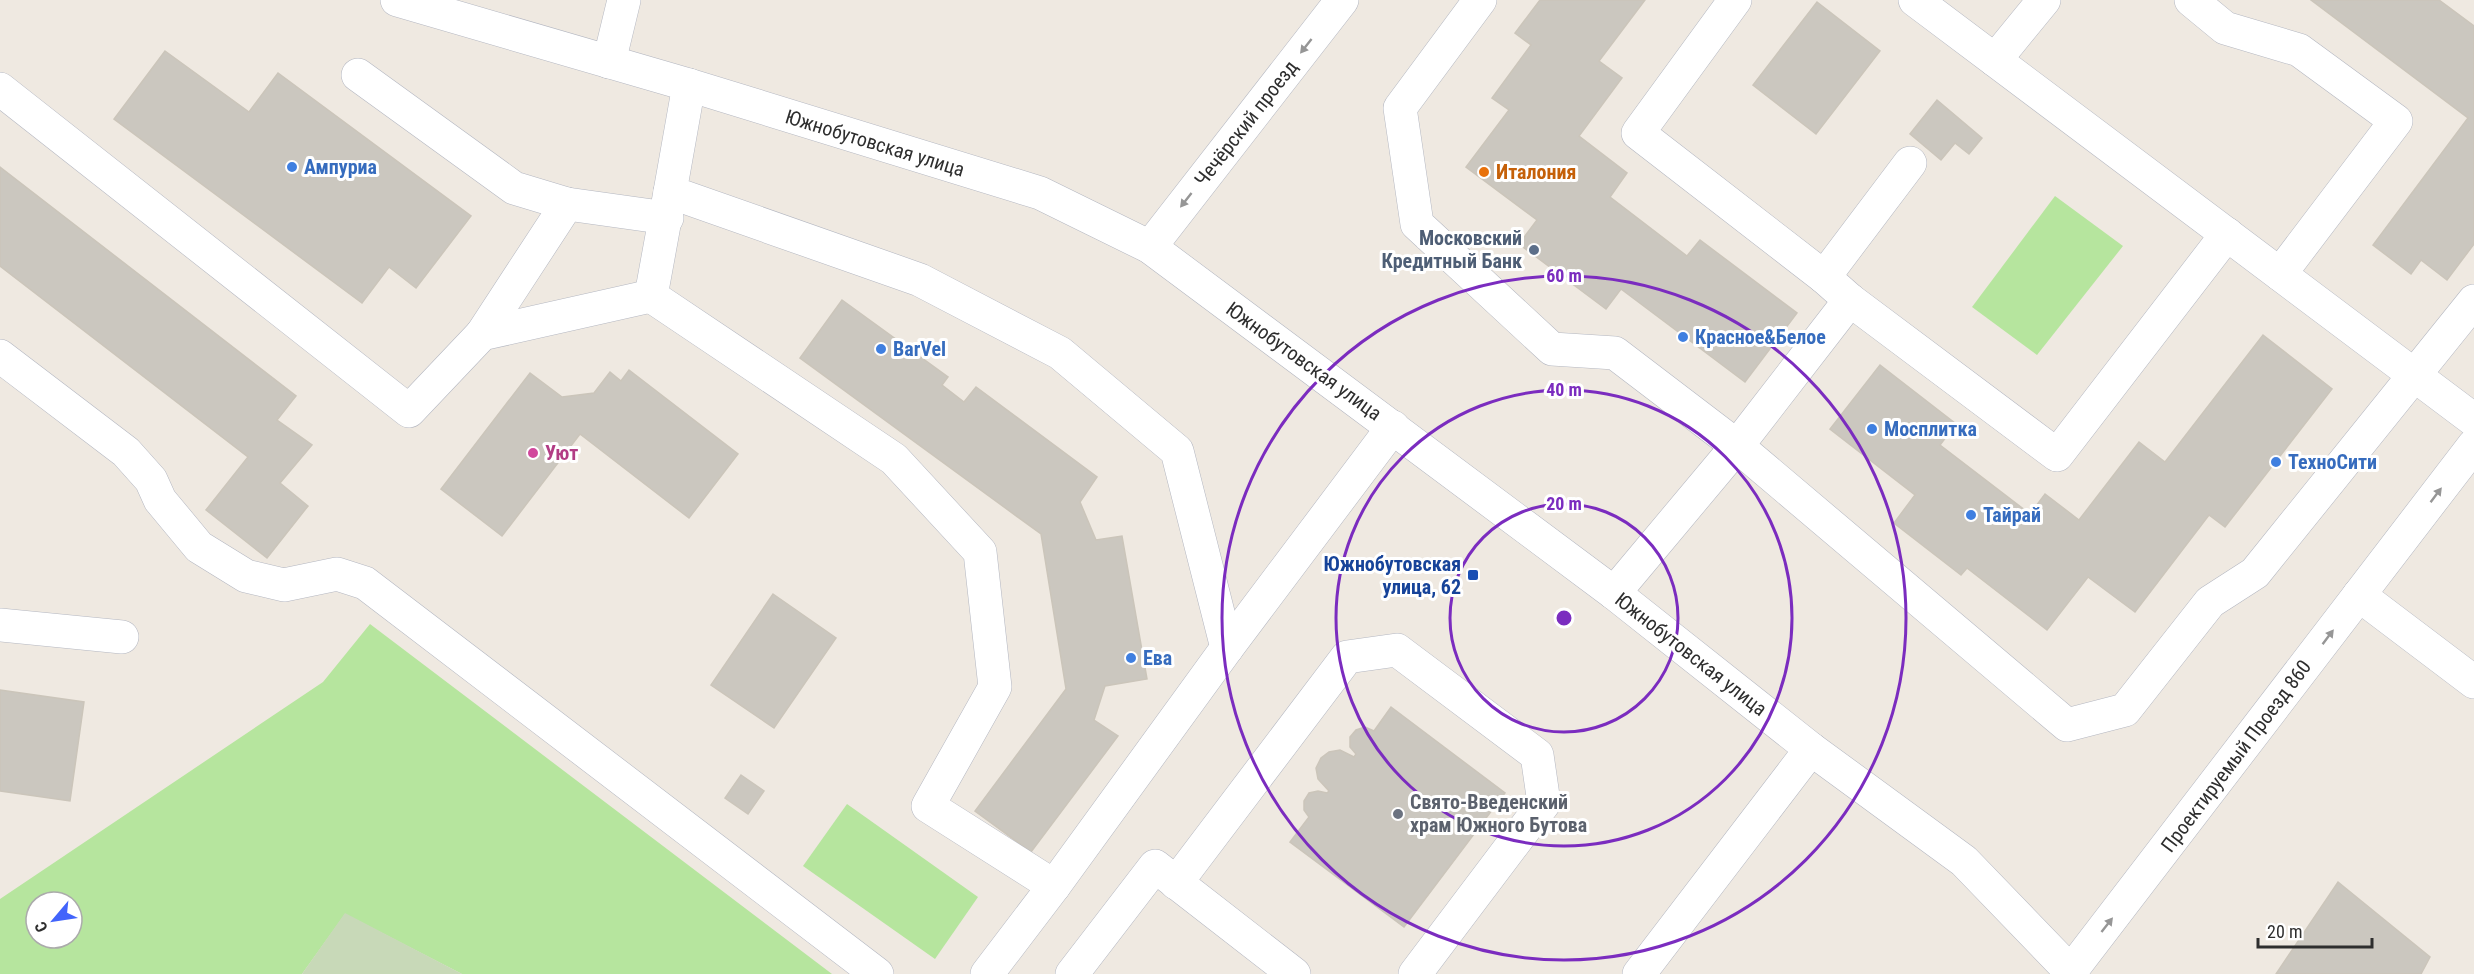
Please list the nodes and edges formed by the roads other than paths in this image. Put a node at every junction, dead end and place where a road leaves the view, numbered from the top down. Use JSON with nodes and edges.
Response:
{"nodes":[{"id":1,"x":397,"y":0,"type":"edge"},
{"id":2,"x":624,"y":0,"type":"edge"},
{"id":3,"x":1342,"y":0,"type":"edge"},
{"id":4,"x":1480,"y":0,"type":"edge"},
{"id":5,"x":1735,"y":0,"type":"edge"},
{"id":6,"x":1914,"y":0,"type":"edge"},
{"id":7,"x":2044,"y":0,"type":"edge"},
{"id":8,"x":2191,"y":0,"type":"edge"},
{"id":9,"x":1995,"y":60,"type":"junction"},
{"id":10,"x":609,"y":62,"type":"junction"},
{"id":11,"x":358,"y":75,"type":"dead end"},
{"id":12,"x":689,"y":86,"type":"junction"},
{"id":13,"x":0,"y":88,"type":"edge"},
{"id":14,"x":1911,"y":163,"type":"dead end"},
{"id":15,"x":567,"y":204,"type":"junction"},
{"id":16,"x":668,"y":205,"type":"junction"},
{"id":17,"x":2227,"y":234,"type":"junction"},
{"id":18,"x":1150,"y":247,"type":"junction"},
{"id":19,"x":2280,"y":274,"type":"junction"},
{"id":20,"x":1824,"y":277,"type":"junction"},
{"id":21,"x":651,"y":296,"type":"junction"},
{"id":22,"x":1850,"y":300,"type":"junction"},
{"id":23,"x":2474,"y":302,"type":"edge"},
{"id":24,"x":482,"y":334,"type":"junction"},
{"id":25,"x":0,"y":356,"type":"edge"},
{"id":26,"x":2415,"y":374,"type":"junction"},
{"id":27,"x":2474,"y":420,"type":"edge"},
{"id":28,"x":1393,"y":427,"type":"junction"},
{"id":29,"x":1737,"y":446,"type":"junction"},
{"id":30,"x":2474,"y":446,"type":"edge"},
{"id":31,"x":1614,"y":593,"type":"junction"},
{"id":32,"x":2359,"y":595,"type":"junction"},
{"id":33,"x":0,"y":625,"type":"edge"},
{"id":34,"x":122,"y":636,"type":"dead end"},
{"id":35,"x":1227,"y":648,"type":"junction"},
{"id":36,"x":2474,"y":682,"type":"edge"},
{"id":37,"x":1811,"y":749,"type":"junction"},
{"id":38,"x":1176,"y":883,"type":"junction"},
{"id":39,"x":1054,"y":886,"type":"junction"},
{"id":40,"x":2072,"y":973,"type":"edge"},
{"id":41,"x":877,"y":974,"type":"edge"},
{"id":42,"x":987,"y":974,"type":"edge"},
{"id":43,"x":1072,"y":974,"type":"edge"},
{"id":44,"x":1294,"y":974,"type":"edge"},
{"id":45,"x":1415,"y":974,"type":"edge"},
{"id":46,"x":1639,"y":974,"type":"edge"}],
"edges":[{"from":1,"to":10,"type":"street","name":"Южнобутовская улица"},
{"from":2,"to":10,"type":"street"},
{"from":3,"to":18,"type":"street","name":"Чечёрский проезд","one_way":true},
{"from":4,"to":29,"type":"street"},
{"from":5,"to":20,"type":"street"},
{"from":6,"to":9,"type":"street"},
{"from":7,"to":9,"type":"street"},
{"from":8,"to":19,"type":"street"},
{"from":9,"to":17,"type":"street"},
{"from":10,"to":12,"type":"street","name":"Южнобутовская улица"},
{"from":11,"to":15,"type":"street"},
{"from":12,"to":16,"type":"street"},
{"from":12,"to":18,"type":"street","name":"Южнобутовская улица"},
{"from":13,"to":24,"type":"street"},
{"from":14,"to":20,"type":"street"},
{"from":15,"to":16,"type":"street"},
{"from":15,"to":24,"type":"street"},
{"from":16,"to":21,"type":"street"},
{"from":16,"to":35,"type":"street"},
{"from":17,"to":19,"type":"street"},
{"from":17,"to":22,"type":"street"},
{"from":18,"to":28,"type":"street","name":"Южнобутовская улица"},
{"from":19,"to":26,"type":"street"},
{"from":20,"to":22,"type":"street"},
{"from":21,"to":24,"type":"street"},
{"from":21,"to":39,"type":"street"},
{"from":22,"to":29,"type":"street"},
{"from":23,"to":26,"type":"street"},
{"from":25,"to":41,"type":"street"},
{"from":26,"to":27,"type":"street"},
{"from":26,"to":29,"type":"street"},
{"from":28,"to":31,"type":"street","name":"Южнобутовская улица"},
{"from":28,"to":35,"type":"street"},
{"from":29,"to":31,"type":"street"},
{"from":32,"to":30,"type":"street","name":"Проектируемый Проезд 860","one_way":true},
{"from":31,"to":37,"type":"street","name":"Южнобутовская улица"},
{"from":32,"to":36,"type":"street"},
{"from":40,"to":32,"type":"street","name":"Проектируемый Проезд 860","one_way":true},
{"from":33,"to":34,"type":"street"},
{"from":35,"to":39,"type":"street"},
{"from":37,"to":40,"type":"street","name":"Южнобутовская улица"},
{"from":37,"to":46,"type":"street"},
{"from":38,"to":43,"type":"street"},
{"from":38,"to":44,"type":"street"},
{"from":38,"to":45,"type":"street"},
{"from":39,"to":42,"type":"street"}]}
